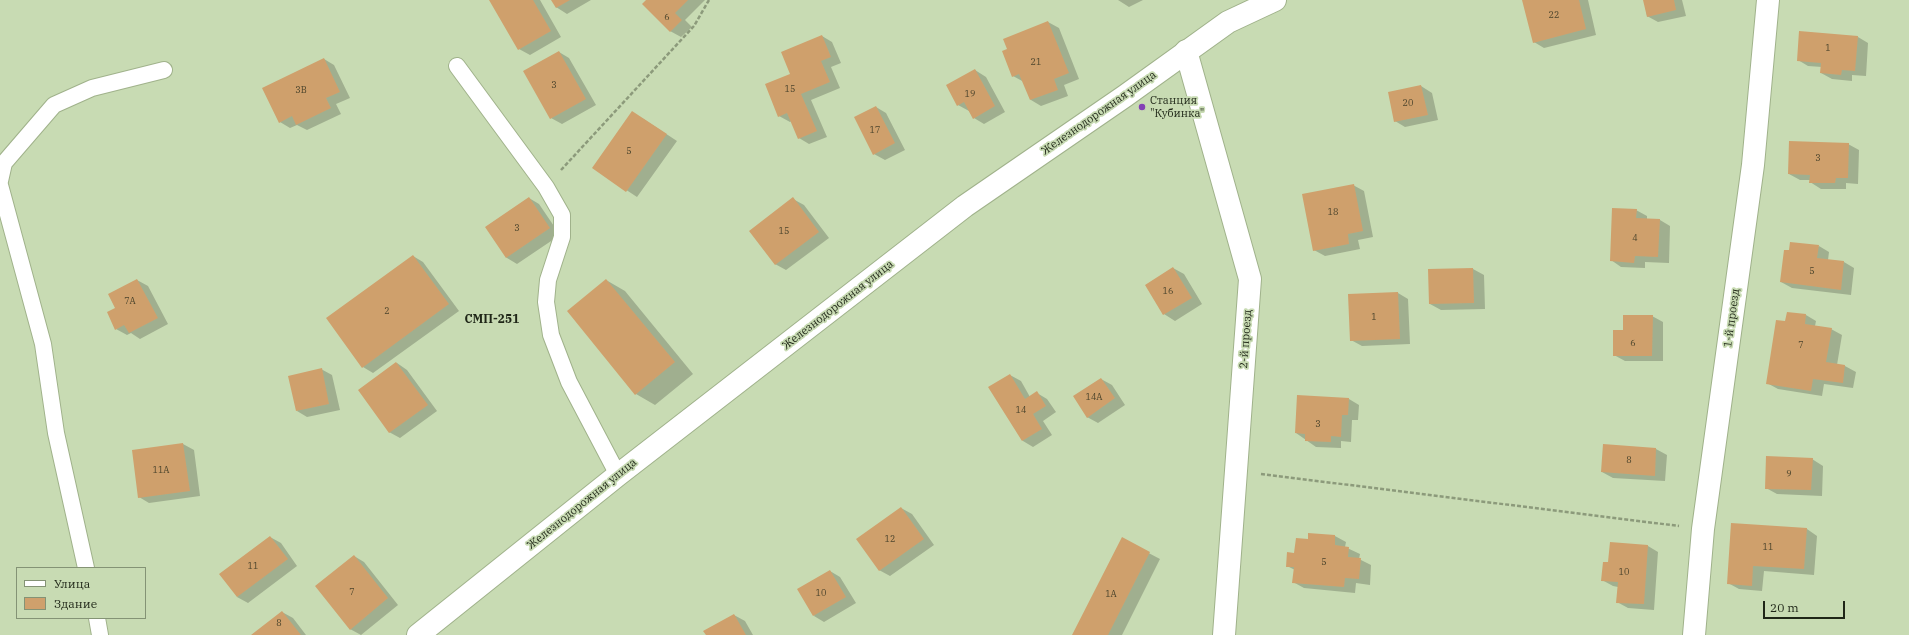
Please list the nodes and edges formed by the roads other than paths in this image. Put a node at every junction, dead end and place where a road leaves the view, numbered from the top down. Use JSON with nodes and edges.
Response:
{"nodes":[{"id":1,"x":1275,"y":0,"type":"edge"},
{"id":2,"x":1768,"y":0,"type":"edge"},
{"id":3,"x":1186,"y":51,"type":"junction"},
{"id":4,"x":457,"y":66,"type":"dead end"},
{"id":5,"x":164,"y":70,"type":"dead end"},
{"id":6,"x":0,"y":181,"type":"edge"},
{"id":7,"x":0,"y":185,"type":"edge"},
{"id":8,"x":618,"y":475,"type":"junction"},
{"id":9,"x":86,"y":567,"type":"edge"},
{"id":10,"x":96,"y":619,"type":"edge"},
{"id":11,"x":100,"y":635,"type":"edge"},
{"id":12,"x":418,"y":635,"type":"edge"},
{"id":13,"x":1224,"y":635,"type":"edge"},
{"id":14,"x":1694,"y":635,"type":"edge"}],
"edges":[{"from":1,"to":3,"type":"street","name":"Железнодорожная улица"},
{"from":2,"to":14,"type":"street","name":"1-й проезд"},
{"from":3,"to":8,"type":"street","name":"Железнодорожная улица"},
{"from":3,"to":13,"type":"street","name":"2-й проезд"},
{"from":4,"to":8,"type":"lane"},
{"from":5,"to":6,"type":"lane"},
{"from":7,"to":9,"type":"lane"},
{"from":8,"to":12,"type":"street","name":"Железнодорожная улица"},
{"from":10,"to":11,"type":"lane"}]}
